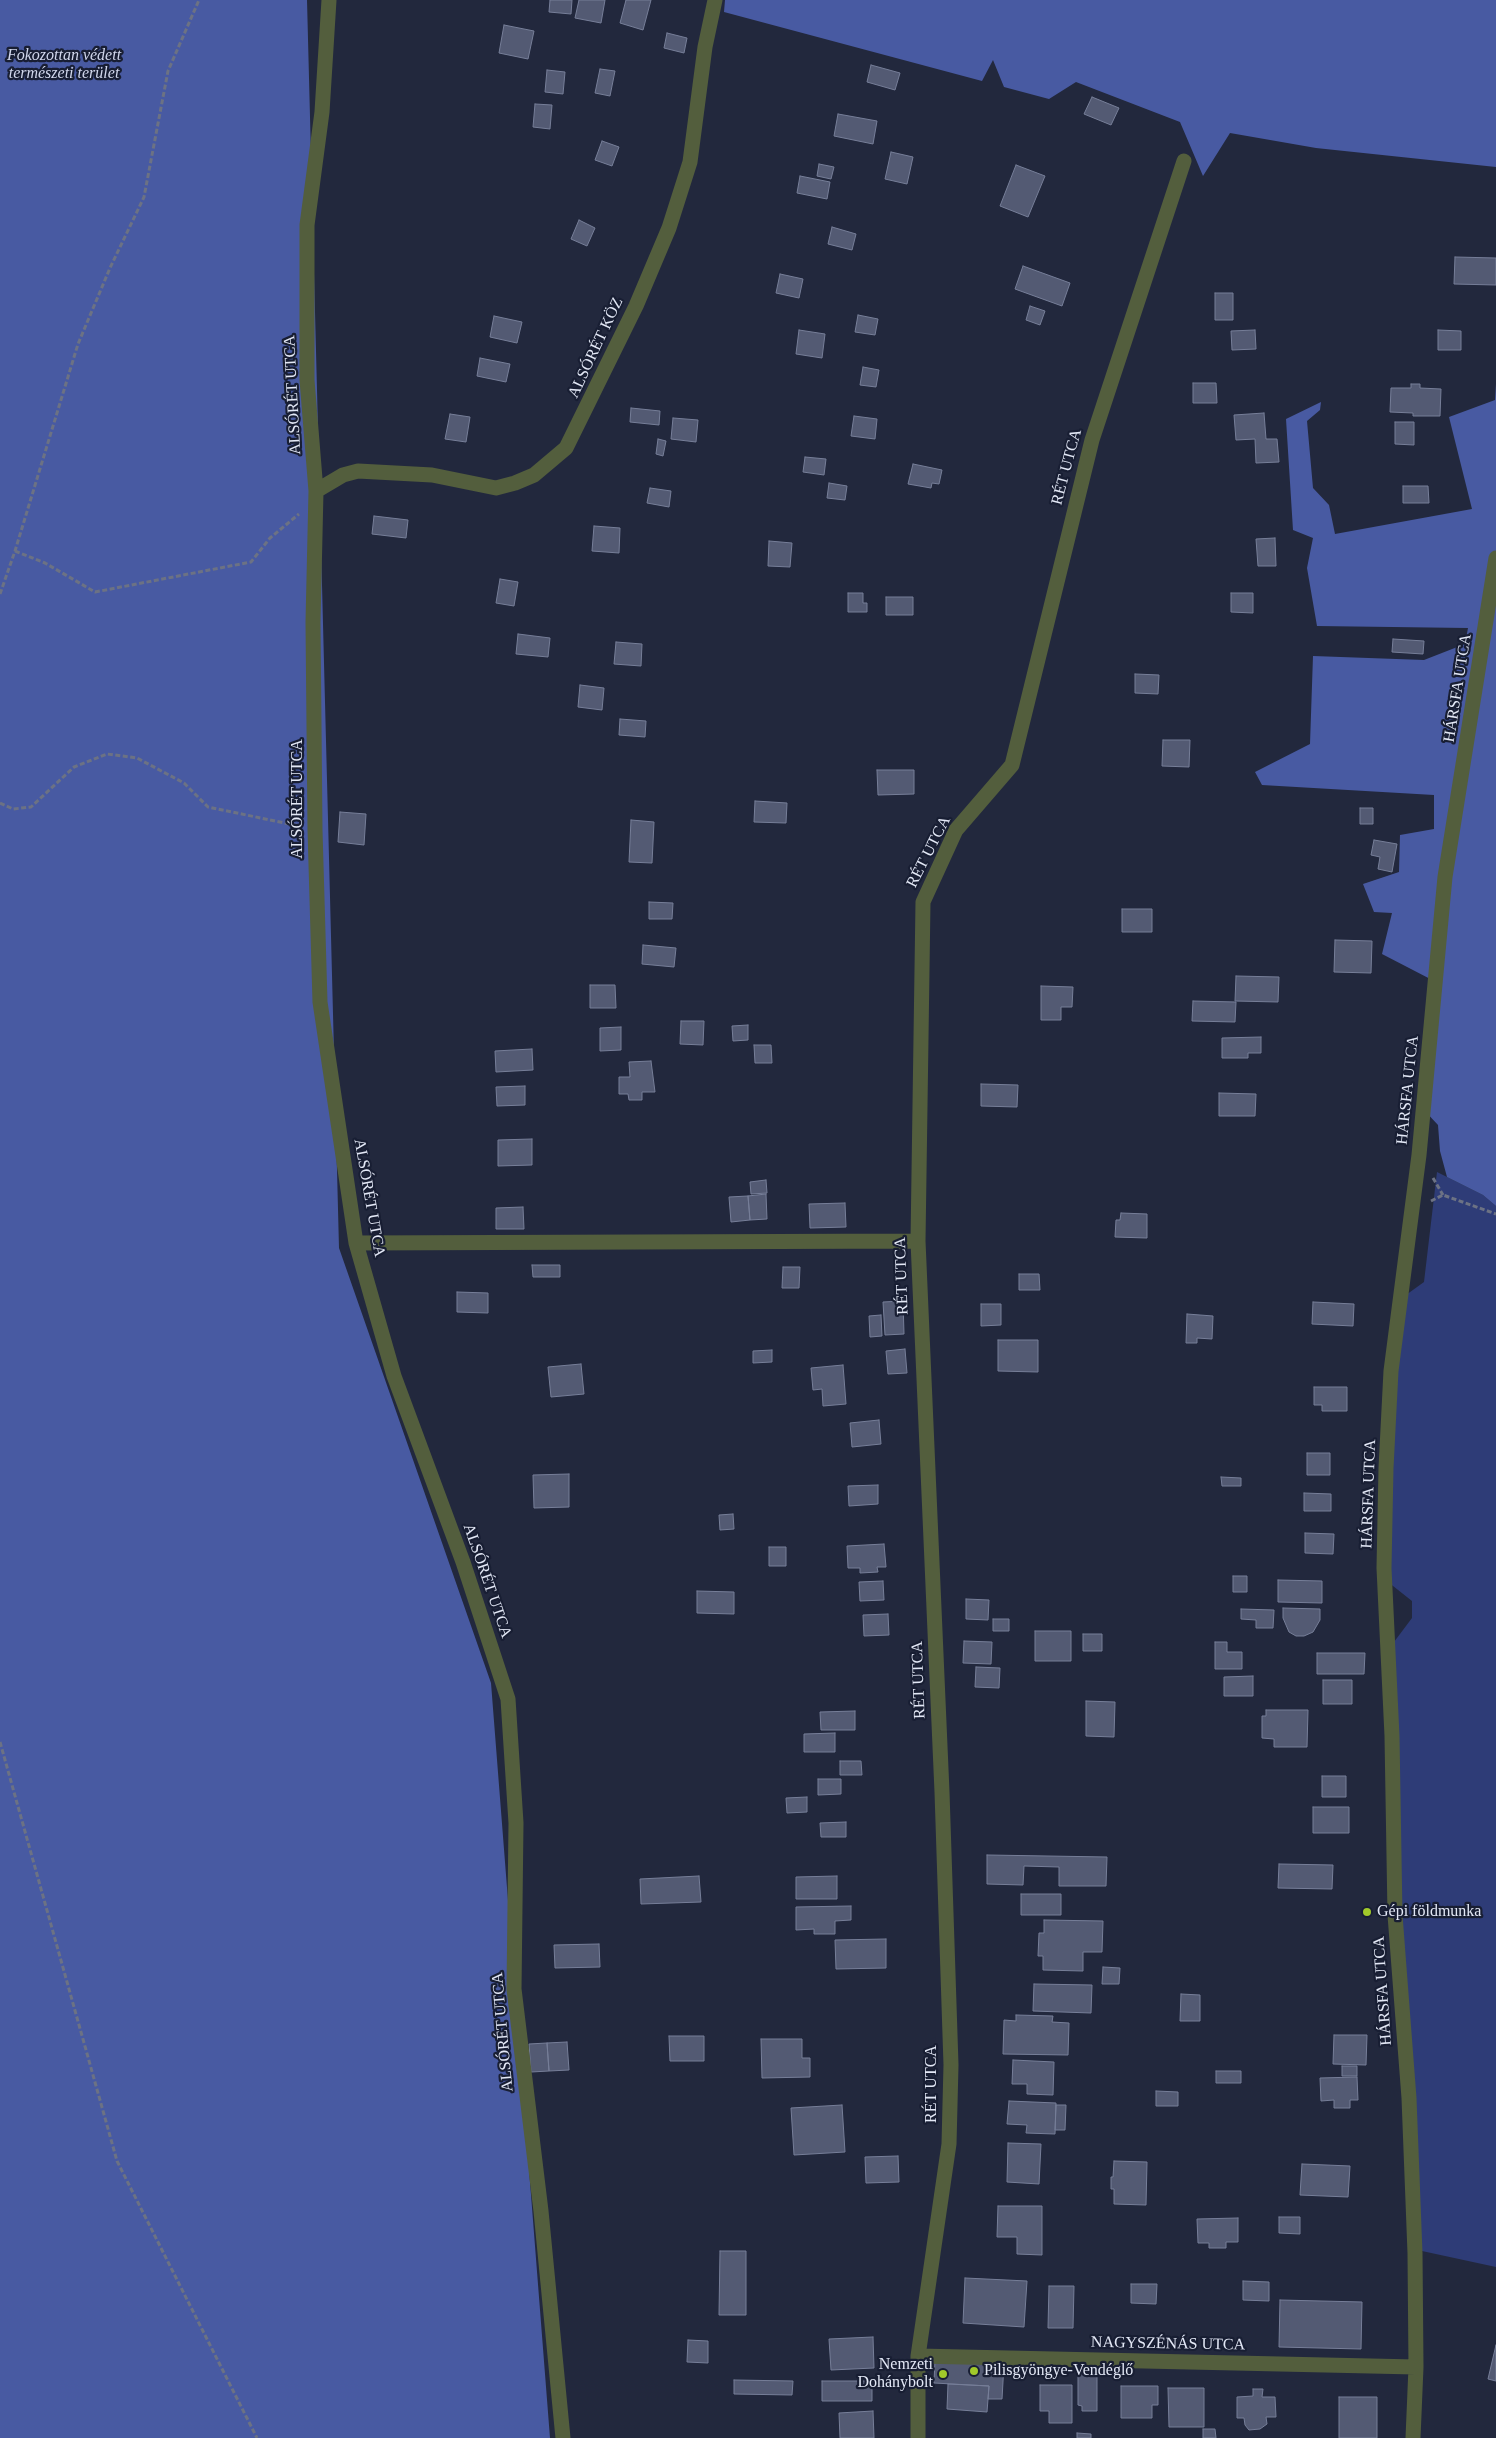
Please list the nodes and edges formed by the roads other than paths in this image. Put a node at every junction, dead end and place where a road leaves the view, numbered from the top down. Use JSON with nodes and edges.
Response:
{"nodes":[{"id":1,"x":329,"y":0,"type":"edge"},
{"id":2,"x":715,"y":0,"type":"edge"},
{"id":3,"x":1184,"y":161,"type":"dead end"},
{"id":4,"x":315,"y":496,"type":"junction"},
{"id":5,"x":1496,"y":558,"type":"edge"},
{"id":6,"x":918,"y":1241,"type":"junction"},
{"id":7,"x":356,"y":1243,"type":"junction"},
{"id":8,"x":918,"y":2356,"type":"junction"},
{"id":9,"x":1416,"y":2367,"type":"junction"},
{"id":10,"x":563,"y":2438,"type":"edge"},
{"id":11,"x":918,"y":2438,"type":"edge"},
{"id":12,"x":1413,"y":2438,"type":"edge"}],
"edges":[{"from":1,"to":4,"type":"street","name":"ALSÓRÉT UTCA"},
{"from":2,"to":4,"type":"street","name":"ALSÓRÉT KÖZ"},
{"from":3,"to":6,"type":"street","name":"RÉT UTCA"},
{"from":4,"to":7,"type":"street","name":"ALSÓRÉT UTCA"},
{"from":5,"to":9,"type":"street","name":"HÁRSFA UTCA"},
{"from":6,"to":7,"type":"street"},
{"from":6,"to":8,"type":"street","name":"RÉT UTCA"},
{"from":7,"to":10,"type":"street","name":"ALSÓRÉT UTCA"},
{"from":8,"to":9,"type":"street","name":"NAGYSZÉNÁS UTCA"},
{"from":8,"to":11,"type":"street","name":"RÉT UTCA"},
{"from":9,"to":12,"type":"street","name":"HÁRSFA UTCA"}]}
